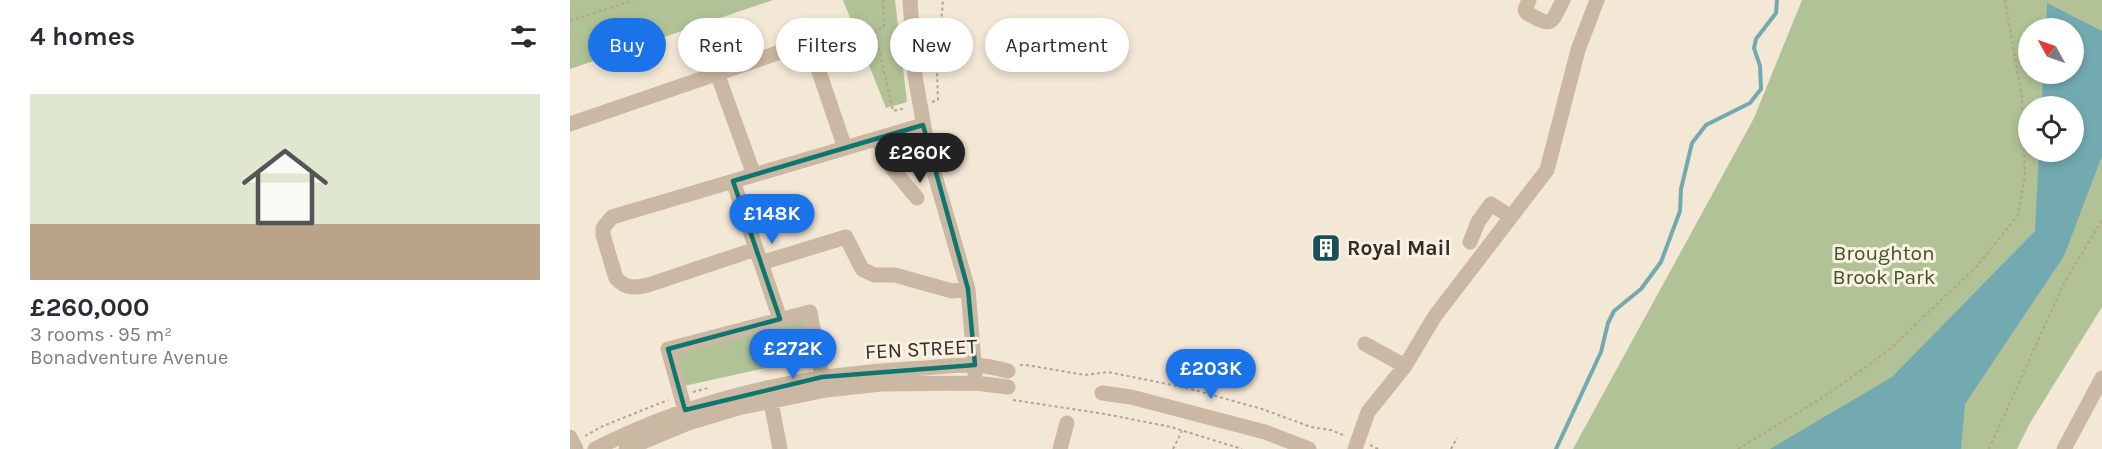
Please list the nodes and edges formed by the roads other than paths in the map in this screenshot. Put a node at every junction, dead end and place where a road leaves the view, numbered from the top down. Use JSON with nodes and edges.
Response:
{"nodes":[{"id":1,"x":910,"y":0,"type":"edge"},
{"id":2,"x":1529,"y":0,"type":"edge"},
{"id":3,"x":1563,"y":0,"type":"edge"},
{"id":4,"x":1597,"y":0,"type":"edge"},
{"id":5,"x":776,"y":53,"type":"edge"},
{"id":6,"x":819,"y":72,"type":"edge"},
{"id":7,"x":717,"y":73,"type":"junction"},
{"id":8,"x":570,"y":124,"type":"edge"},
{"id":9,"x":923,"y":125,"type":"junction"},
{"id":10,"x":878,"y":138,"type":"junction"},
{"id":11,"x":845,"y":148,"type":"junction"},
{"id":12,"x":754,"y":175,"type":"junction"},
{"id":13,"x":733,"y":181,"type":"junction"},
{"id":14,"x":918,"y":198,"type":"dead end"},
{"id":15,"x":1511,"y":217,"type":"junction"},
{"id":16,"x":1470,"y":242,"type":"dead end"},
{"id":17,"x":758,"y":256,"type":"junction"},
{"id":18,"x":968,"y":289,"type":"junction"},
{"id":19,"x":780,"y":319,"type":"junction"},
{"id":20,"x":1365,"y":344,"type":"dead end"},
{"id":21,"x":975,"y":365,"type":"junction"},
{"id":22,"x":1405,"y":366,"type":"junction"},
{"id":23,"x":1007,"y":370,"type":"road end"},
{"id":24,"x":822,"y":376,"type":"junction"},
{"id":25,"x":2102,"y":378,"type":"edge"},
{"id":26,"x":975,"y":383,"type":"junction"},
{"id":27,"x":1009,"y":393,"type":"road end"},
{"id":28,"x":1102,"y":393,"type":"dead end"},
{"id":29,"x":771,"y":402,"type":"junction"},
{"id":30,"x":685,"y":410,"type":"junction"},
{"id":31,"x":1067,"y":423,"type":"dead end"},
{"id":32,"x":570,"y":437,"type":"edge"},
{"id":33,"x":1362,"y":446,"type":"edge"},
{"id":34,"x":576,"y":449,"type":"edge"},
{"id":35,"x":595,"y":449,"type":"edge"},
{"id":36,"x":626,"y":449,"type":"edge"},
{"id":37,"x":780,"y":449,"type":"edge"},
{"id":38,"x":1060,"y":449,"type":"edge"},
{"id":39,"x":1309,"y":449,"type":"edge"},
{"id":40,"x":2064,"y":449,"type":"edge"}],
"edges":[{"from":1,"to":9,"type":"street"},
{"from":2,"to":3,"type":"street"},
{"from":4,"to":15,"type":"street"},
{"from":5,"to":7,"type":"street"},
{"from":6,"to":11,"type":"street"},
{"from":7,"to":8,"type":"street"},
{"from":7,"to":12,"type":"street"},
{"from":9,"to":10,"type":"street"},
{"from":9,"to":18,"type":"street"},
{"from":10,"to":11,"type":"street"},
{"from":10,"to":14,"type":"street"},
{"from":11,"to":12,"type":"street"},
{"from":12,"to":13,"type":"street"},
{"from":13,"to":17,"type":"street"},
{"from":13,"to":17,"type":"street"},
{"from":15,"to":16,"type":"street"},
{"from":15,"to":22,"type":"street"},
{"from":17,"to":18,"type":"street"},
{"from":17,"to":19,"type":"street"},
{"from":18,"to":21,"type":"street"},
{"from":19,"to":24,"type":"street"},
{"from":19,"to":30,"type":"street"},
{"from":20,"to":22,"type":"street"},
{"from":21,"to":23,"type":"street","name":"FEN STREET"},
{"from":21,"to":24,"type":"street","name":"FEN STREET"},
{"from":21,"to":26,"type":"street"},
{"from":22,"to":33,"type":"street"},
{"from":24,"to":30,"type":"street","name":"FEN STREET"},
{"from":25,"to":40,"type":"street"},
{"from":26,"to":27,"type":"street","name":"FEN STREET"},
{"from":26,"to":29,"type":"street","name":"FEN STREET"},
{"from":28,"to":39,"type":"street"},
{"from":29,"to":36,"type":"street","name":"FEN STREET"},
{"from":29,"to":37,"type":"street"},
{"from":30,"to":35,"type":"street","name":"FEN STREET"},
{"from":31,"to":38,"type":"street"},
{"from":32,"to":34,"type":"street"}]}
